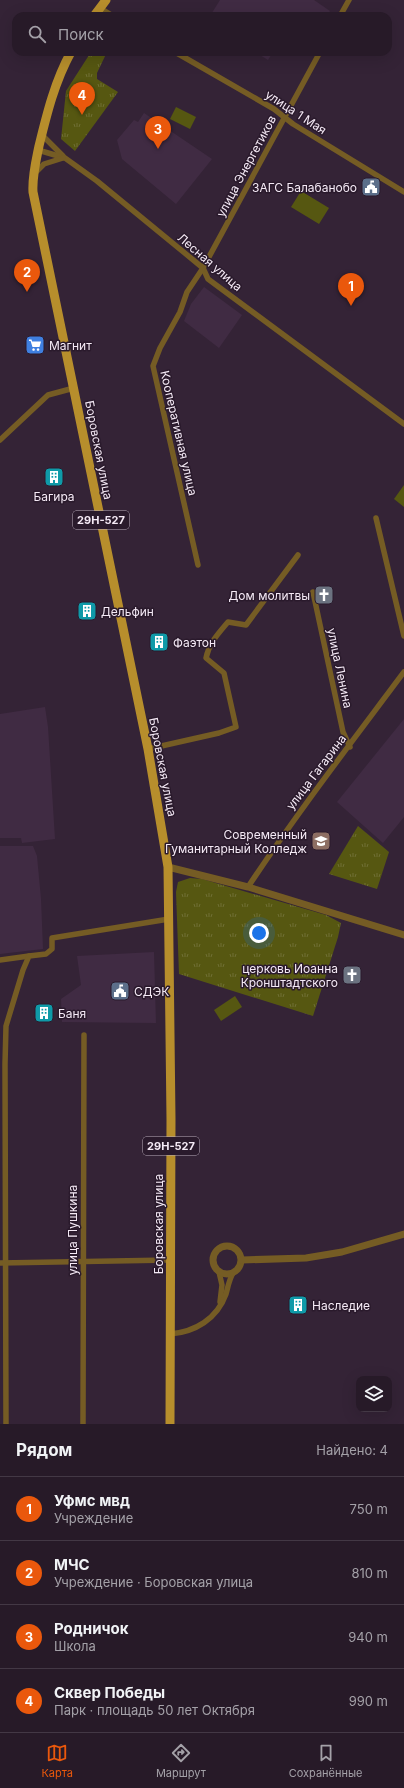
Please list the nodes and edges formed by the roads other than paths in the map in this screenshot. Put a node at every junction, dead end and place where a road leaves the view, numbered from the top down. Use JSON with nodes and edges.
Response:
{"nodes":[{"id":1,"x":106,"y":0,"type":"edge"},
{"id":2,"x":349,"y":0,"type":"edge"},
{"id":3,"x":100,"y":8,"type":"junction"},
{"id":4,"x":97,"y":12,"type":"edge"},
{"id":5,"x":106,"y":12,"type":"edge"},
{"id":6,"x":342,"y":12,"type":"edge"},
{"id":7,"x":70,"y":56,"type":"edge"},
{"id":8,"x":181,"y":56,"type":"edge"},
{"id":9,"x":318,"y":56,"type":"edge"},
{"id":10,"x":284,"y":118,"type":"junction"},
{"id":11,"x":42,"y":134,"type":"junction"},
{"id":12,"x":38,"y":150,"type":"junction"},
{"id":13,"x":65,"y":158,"type":"junction"},
{"id":14,"x":34,"y":174,"type":"junction"},
{"id":15,"x":404,"y":192,"type":"edge"},
{"id":16,"x":203,"y":268,"type":"junction"},
{"id":17,"x":74,"y":388,"type":"junction"},
{"id":18,"x":404,"y":424,"type":"edge"},
{"id":19,"x":0,"y":440,"type":"edge"},
{"id":20,"x":376,"y":518,"type":"dead end"},
{"id":21,"x":298,"y":555,"type":"dead end"},
{"id":22,"x":198,"y":565,"type":"dead end"},
{"id":23,"x":313,"y":592,"type":"dead end"},
{"id":24,"x":404,"y":636,"type":"edge"},
{"id":25,"x":404,"y":672,"type":"edge"},
{"id":26,"x":350,"y":747,"type":"junction"},
{"id":27,"x":148,"y":749,"type":"junction"},
{"id":28,"x":168,"y":867,"type":"junction"},
{"id":29,"x":248,"y":887,"type":"junction"},
{"id":30,"x":169,"y":919,"type":"junction"},
{"id":31,"x":404,"y":935,"type":"edge"},
{"id":32,"x":29,"y":956,"type":"junction"},
{"id":33,"x":0,"y":960,"type":"edge"},
{"id":34,"x":84,"y":1035,"type":"dead end"},
{"id":35,"x":404,"y":1234,"type":"edge"},
{"id":36,"x":170,"y":1260,"type":"junction"},
{"id":37,"x":242,"y":1260,"type":"junction"},
{"id":38,"x":83,"y":1263,"type":"junction"},
{"id":39,"x":3,"y":1264,"type":"edge"},
{"id":40,"x":219,"y":1272,"type":"junction"},
{"id":41,"x":233,"y":1273,"type":"junction"},
{"id":42,"x":219,"y":1308,"type":"junction"},
{"id":43,"x":170,"y":1334,"type":"junction"},
{"id":44,"x":6,"y":1424,"type":"edge"},
{"id":45,"x":83,"y":1424,"type":"edge"},
{"id":46,"x":170,"y":1424,"type":"edge"}],
"edges":[{"from":1,"to":3,"type":"main road"},
{"from":2,"to":6,"type":"street"},
{"from":3,"to":4,"type":"main road"},
{"from":3,"to":5,"type":"street"},
{"from":7,"to":11,"type":"main road","number":"29Н-527"},
{"from":8,"to":10,"type":"street","name":"улица 1 Мая"},
{"from":9,"to":10,"type":"street","name":"улица Энергетиков"},
{"from":10,"to":15,"type":"street","name":"улица 1 Мая"},
{"from":10,"to":16,"type":"street","name":"улица Энергетиков"},
{"from":11,"to":12,"type":"main road","number":"29Н-527"},
{"from":11,"to":13,"type":"street"},
{"from":12,"to":13,"type":"street","name":"Лесная улица"},
{"from":12,"to":14,"type":"main road","number":"29Н-527"},
{"from":13,"to":14,"type":"street"},
{"from":13,"to":16,"type":"street","name":"Лесная улица"},
{"from":14,"to":17,"type":"main road","name":"Боровская улица","number":"29Н-527"},
{"from":16,"to":18,"type":"street","name":"Лесная улица"},
{"from":16,"to":22,"type":"street","name":"Кооперативная улица"},
{"from":17,"to":19,"type":"street"},
{"from":17,"to":27,"type":"main road","name":"Боровская улица","number":"29Н-527"},
{"from":20,"to":24,"type":"street"},
{"from":21,"to":27,"type":"street"},
{"from":23,"to":26,"type":"street","name":"улица Ленина"},
{"from":25,"to":26,"type":"street","name":"улица Гагарина"},
{"from":26,"to":29,"type":"street","name":"улица Гагарина"},
{"from":27,"to":28,"type":"main road","name":"Боровская улица","number":"29Н-527"},
{"from":28,"to":29,"type":"street"},
{"from":28,"to":30,"type":"main road","name":"Боровская улица","number":"29Н-527"},
{"from":29,"to":31,"type":"street"},
{"from":30,"to":32,"type":"street"},
{"from":30,"to":36,"type":"main road","name":"Боровская улица","number":"29Н-527"},
{"from":32,"to":33,"type":"street"},
{"from":32,"to":39,"type":"street"},
{"from":34,"to":38,"type":"street","name":"улица Пушкина"},
{"from":35,"to":37,"type":"street"},
{"from":36,"to":38,"type":"street"},
{"from":36,"to":43,"type":"main road","name":"Боровская улица","number":"29Н-527"},
{"from":37,"to":40,"type":"street"},
{"from":37,"to":41,"type":"street"},
{"from":38,"to":39,"type":"street"},
{"from":38,"to":45,"type":"street","name":"улица Пушкина"},
{"from":39,"to":44,"type":"street"},
{"from":40,"to":41,"type":"street"},
{"from":40,"to":42,"type":"street"},
{"from":41,"to":42,"type":"street"},
{"from":42,"to":43,"type":"street"},
{"from":43,"to":46,"type":"main road","name":"Боровская улица","number":"29Н-527"}]}
